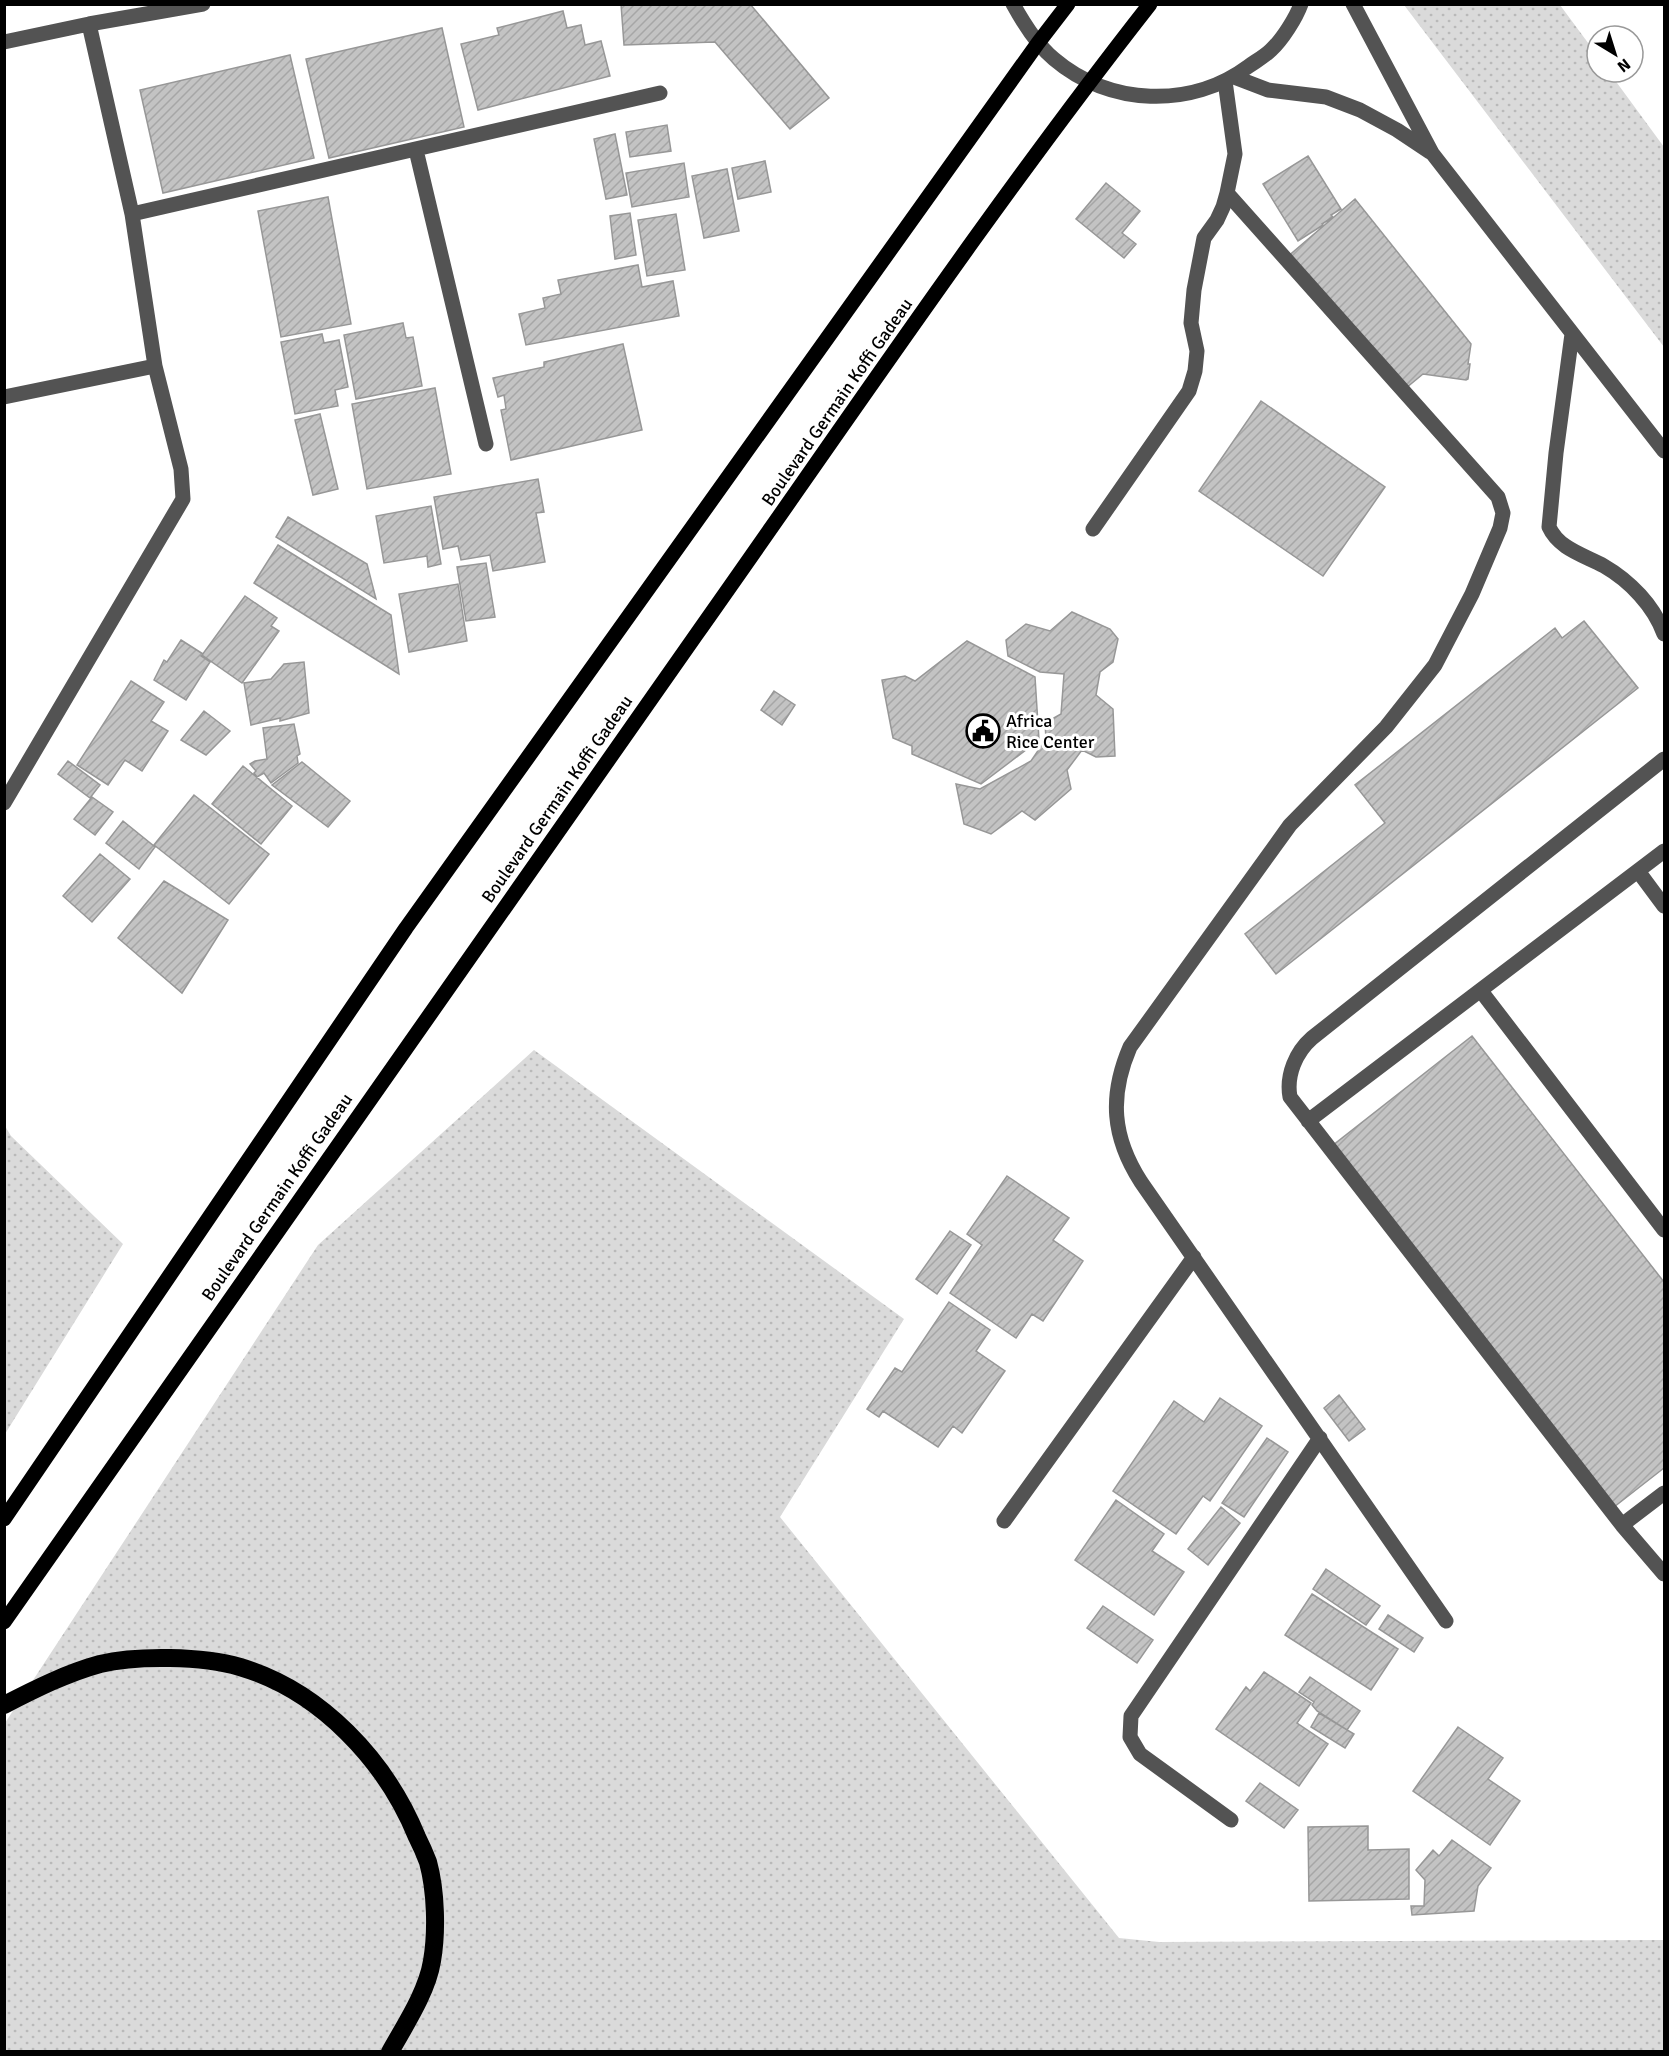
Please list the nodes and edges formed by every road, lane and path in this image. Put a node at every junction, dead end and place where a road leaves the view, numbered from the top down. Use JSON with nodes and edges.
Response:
{"nodes":[{"id":1,"x":202,"y":4,"type":"edge"},
{"id":2,"x":1013,"y":4,"type":"edge"},
{"id":3,"x":1068,"y":4,"type":"edge"},
{"id":4,"x":1150,"y":4,"type":"edge"},
{"id":5,"x":1301,"y":4,"type":"edge"},
{"id":6,"x":1353,"y":4,"type":"edge"},
{"id":7,"x":89,"y":24,"type":"junction"},
{"id":8,"x":4,"y":42,"type":"edge"},
{"id":9,"x":1038,"y":43,"type":"junction"},
{"id":10,"x":1229,"y":79,"type":"junction"},
{"id":11,"x":1089,"y":82,"type":"junction"},
{"id":12,"x":660,"y":93,"type":"dead end"},
{"id":13,"x":416,"y":150,"type":"junction"},
{"id":14,"x":1432,"y":153,"type":"junction"},
{"id":15,"x":1227,"y":193,"type":"junction"},
{"id":16,"x":132,"y":214,"type":"junction"},
{"id":17,"x":1572,"y":334,"type":"junction"},
{"id":18,"x":155,"y":366,"type":"junction"},
{"id":19,"x":4,"y":397,"type":"edge"},
{"id":20,"x":486,"y":444,"type":"dead end"},
{"id":21,"x":1665,"y":451,"type":"edge"},
{"id":22,"x":1093,"y":529,"type":"dead end"},
{"id":23,"x":1665,"y":634,"type":"edge"},
{"id":24,"x":1665,"y":759,"type":"edge"},
{"id":25,"x":4,"y":803,"type":"edge"},
{"id":26,"x":1665,"y":851,"type":"edge"},
{"id":27,"x":1638,"y":871,"type":"junction"},
{"id":28,"x":1665,"y":906,"type":"edge"},
{"id":29,"x":1481,"y":991,"type":"junction"},
{"id":30,"x":1308,"y":1121,"type":"junction"},
{"id":31,"x":1665,"y":1230,"type":"edge"},
{"id":32,"x":1194,"y":1257,"type":"junction"},
{"id":33,"x":1320,"y":1438,"type":"junction"},
{"id":34,"x":1665,"y":1493,"type":"edge"},
{"id":35,"x":4,"y":1519,"type":"edge"},
{"id":36,"x":1004,"y":1521,"type":"dead end"},
{"id":37,"x":1622,"y":1525,"type":"junction"},
{"id":38,"x":1665,"y":1574,"type":"edge"},
{"id":39,"x":1446,"y":1621,"type":"dead end"},
{"id":40,"x":4,"y":1622,"type":"edge"},
{"id":41,"x":4,"y":1705,"type":"edge"},
{"id":42,"x":1231,"y":1820,"type":"dead end"},
{"id":43,"x":390,"y":2052,"type":"edge"}],
"edges":[{"from":1,"to":7,"type":"street"},
{"from":2,"to":9,"type":"street"},
{"from":3,"to":9,"type":"main road"},
{"from":4,"to":11,"type":"main road","name":"Boulevard Germain Koffi Gadeau"},
{"from":5,"to":10,"type":"street"},
{"from":6,"to":14,"type":"street"},
{"from":7,"to":8,"type":"street"},
{"from":7,"to":16,"type":"street"},
{"from":9,"to":11,"type":"street"},
{"from":9,"to":35,"type":"main road"},
{"from":10,"to":11,"type":"street"},
{"from":10,"to":14,"type":"street"},
{"from":10,"to":15,"type":"street"},
{"from":11,"to":40,"type":"main road","name":"Boulevard Germain Koffi Gadeau"},
{"from":12,"to":13,"type":"street"},
{"from":13,"to":16,"type":"street"},
{"from":13,"to":20,"type":"street"},
{"from":14,"to":17,"type":"street"},
{"from":15,"to":22,"type":"street"},
{"from":15,"to":32,"type":"street"},
{"from":16,"to":18,"type":"street"},
{"from":17,"to":21,"type":"street"},
{"from":17,"to":23,"type":"street"},
{"from":18,"to":19,"type":"street"},
{"from":18,"to":25,"type":"street"},
{"from":24,"to":30,"type":"street"},
{"from":26,"to":27,"type":"street"},
{"from":27,"to":28,"type":"street"},
{"from":27,"to":29,"type":"street"},
{"from":29,"to":30,"type":"street"},
{"from":29,"to":31,"type":"street"},
{"from":30,"to":37,"type":"street"},
{"from":32,"to":33,"type":"street"},
{"from":32,"to":36,"type":"street"},
{"from":33,"to":39,"type":"street"},
{"from":33,"to":42,"type":"street"},
{"from":34,"to":37,"type":"street"},
{"from":37,"to":38,"type":"street"},
{"from":41,"to":43,"type":"highway"}]}
